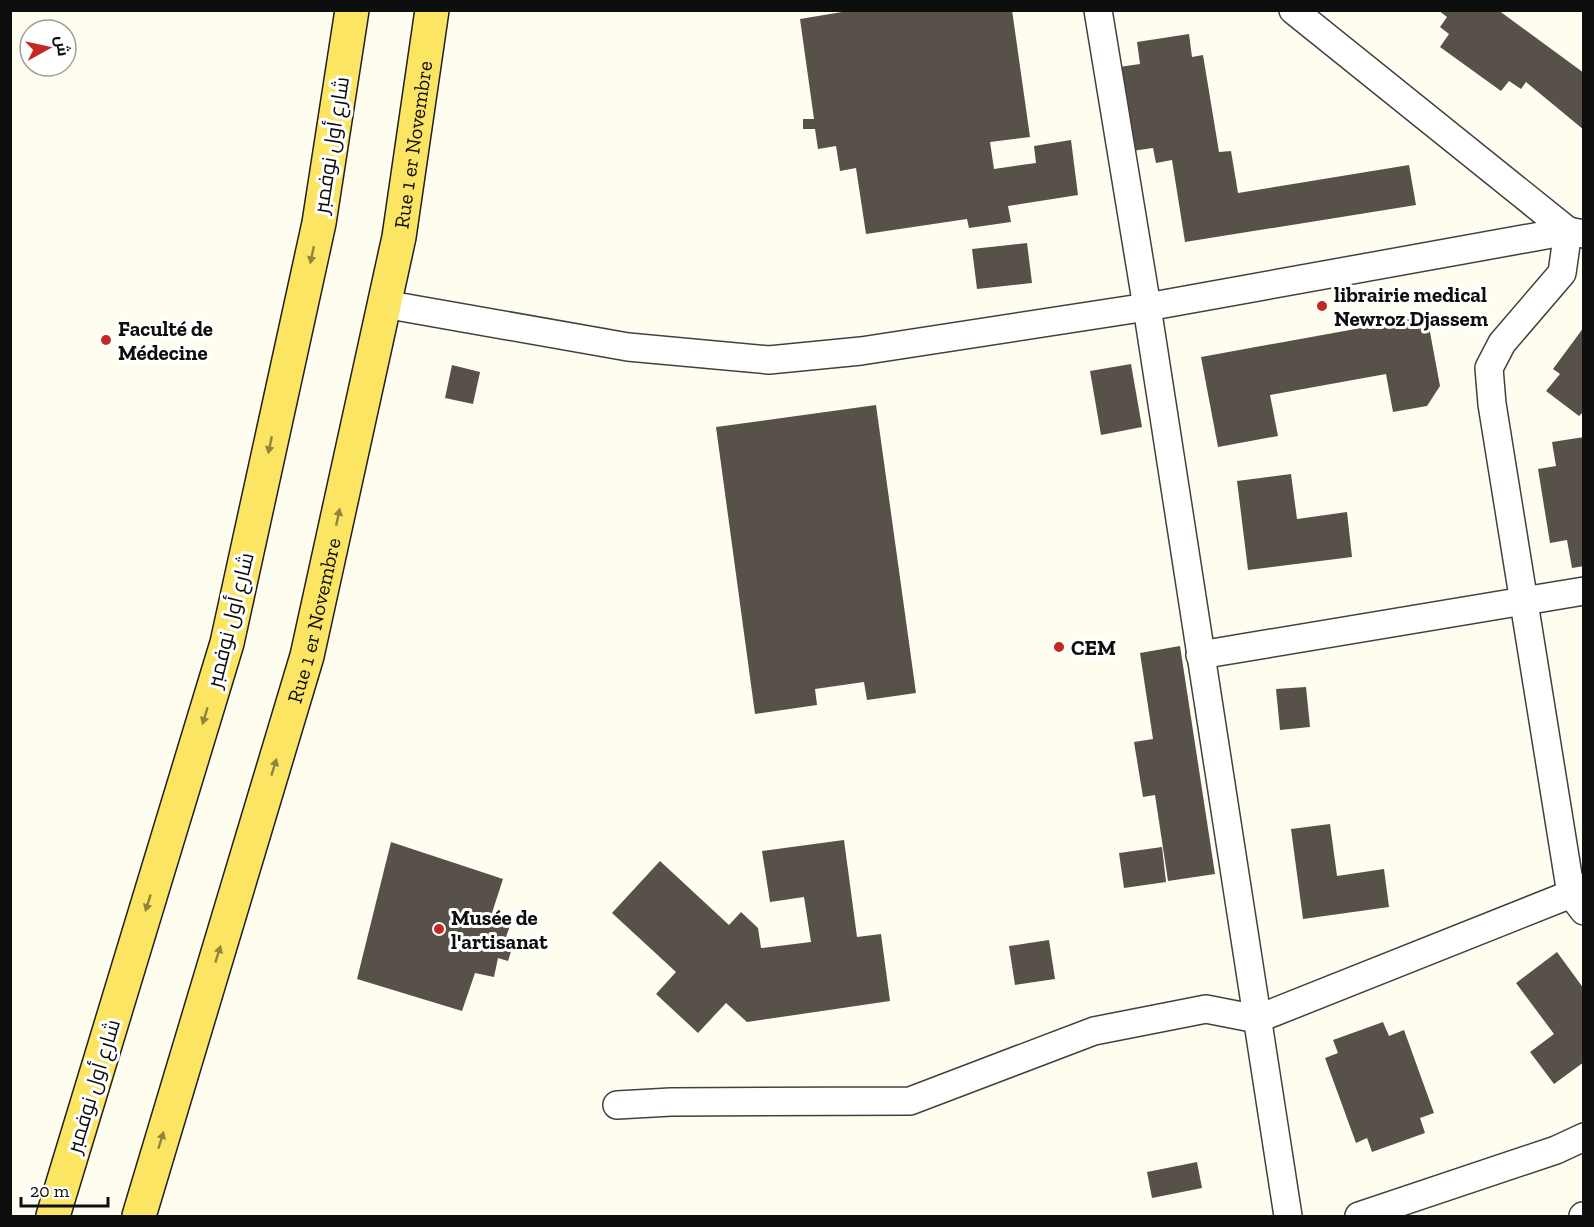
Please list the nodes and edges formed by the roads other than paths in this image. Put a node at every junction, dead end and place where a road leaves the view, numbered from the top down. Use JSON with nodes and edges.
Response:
{"nodes":[{"id":1,"x":352,"y":10,"type":"edge"},
{"id":2,"x":432,"y":10,"type":"edge"},
{"id":3,"x":1098,"y":10,"type":"edge"},
{"id":4,"x":1293,"y":10,"type":"edge"},
{"id":5,"x":1576,"y":232,"type":"edge"},
{"id":6,"x":384,"y":304,"type":"junction"},
{"id":7,"x":1146,"y":307,"type":"junction"},
{"id":8,"x":1584,"y":591,"type":"edge"},
{"id":9,"x":1524,"y":601,"type":"junction"},
{"id":10,"x":1200,"y":655,"type":"junction"},
{"id":11,"x":1579,"y":897,"type":"edge"},
{"id":12,"x":1257,"y":1019,"type":"junction"},
{"id":13,"x":617,"y":1105,"type":"dead end"},
{"id":14,"x":1584,"y":1137,"type":"edge"},
{"id":15,"x":53,"y":1216,"type":"edge"},
{"id":16,"x":139,"y":1216,"type":"edge"},
{"id":17,"x":1288,"y":1216,"type":"edge"},
{"id":18,"x":1359,"y":1216,"type":"edge"}],
"edges":[{"from":1,"to":15,"type":"main road","name":"شارع أول نوفمبر","one_way":true},
{"from":2,"to":6,"type":"main road","name":"Rue 1 er Novembre"},
{"from":3,"to":7,"type":"street"},
{"from":4,"to":5,"type":"street"},
{"from":5,"to":7,"type":"street"},
{"from":5,"to":9,"type":"street"},
{"from":6,"to":7,"type":"street"},
{"from":16,"to":6,"type":"main road","name":"Rue 1 er Novembre","one_way":true},
{"from":7,"to":10,"type":"street"},
{"from":8,"to":9,"type":"street"},
{"from":9,"to":10,"type":"street"},
{"from":9,"to":11,"type":"street"},
{"from":10,"to":12,"type":"street"},
{"from":11,"to":12,"type":"street"},
{"from":12,"to":13,"type":"street"},
{"from":12,"to":17,"type":"street"},
{"from":14,"to":18,"type":"street"}]}
